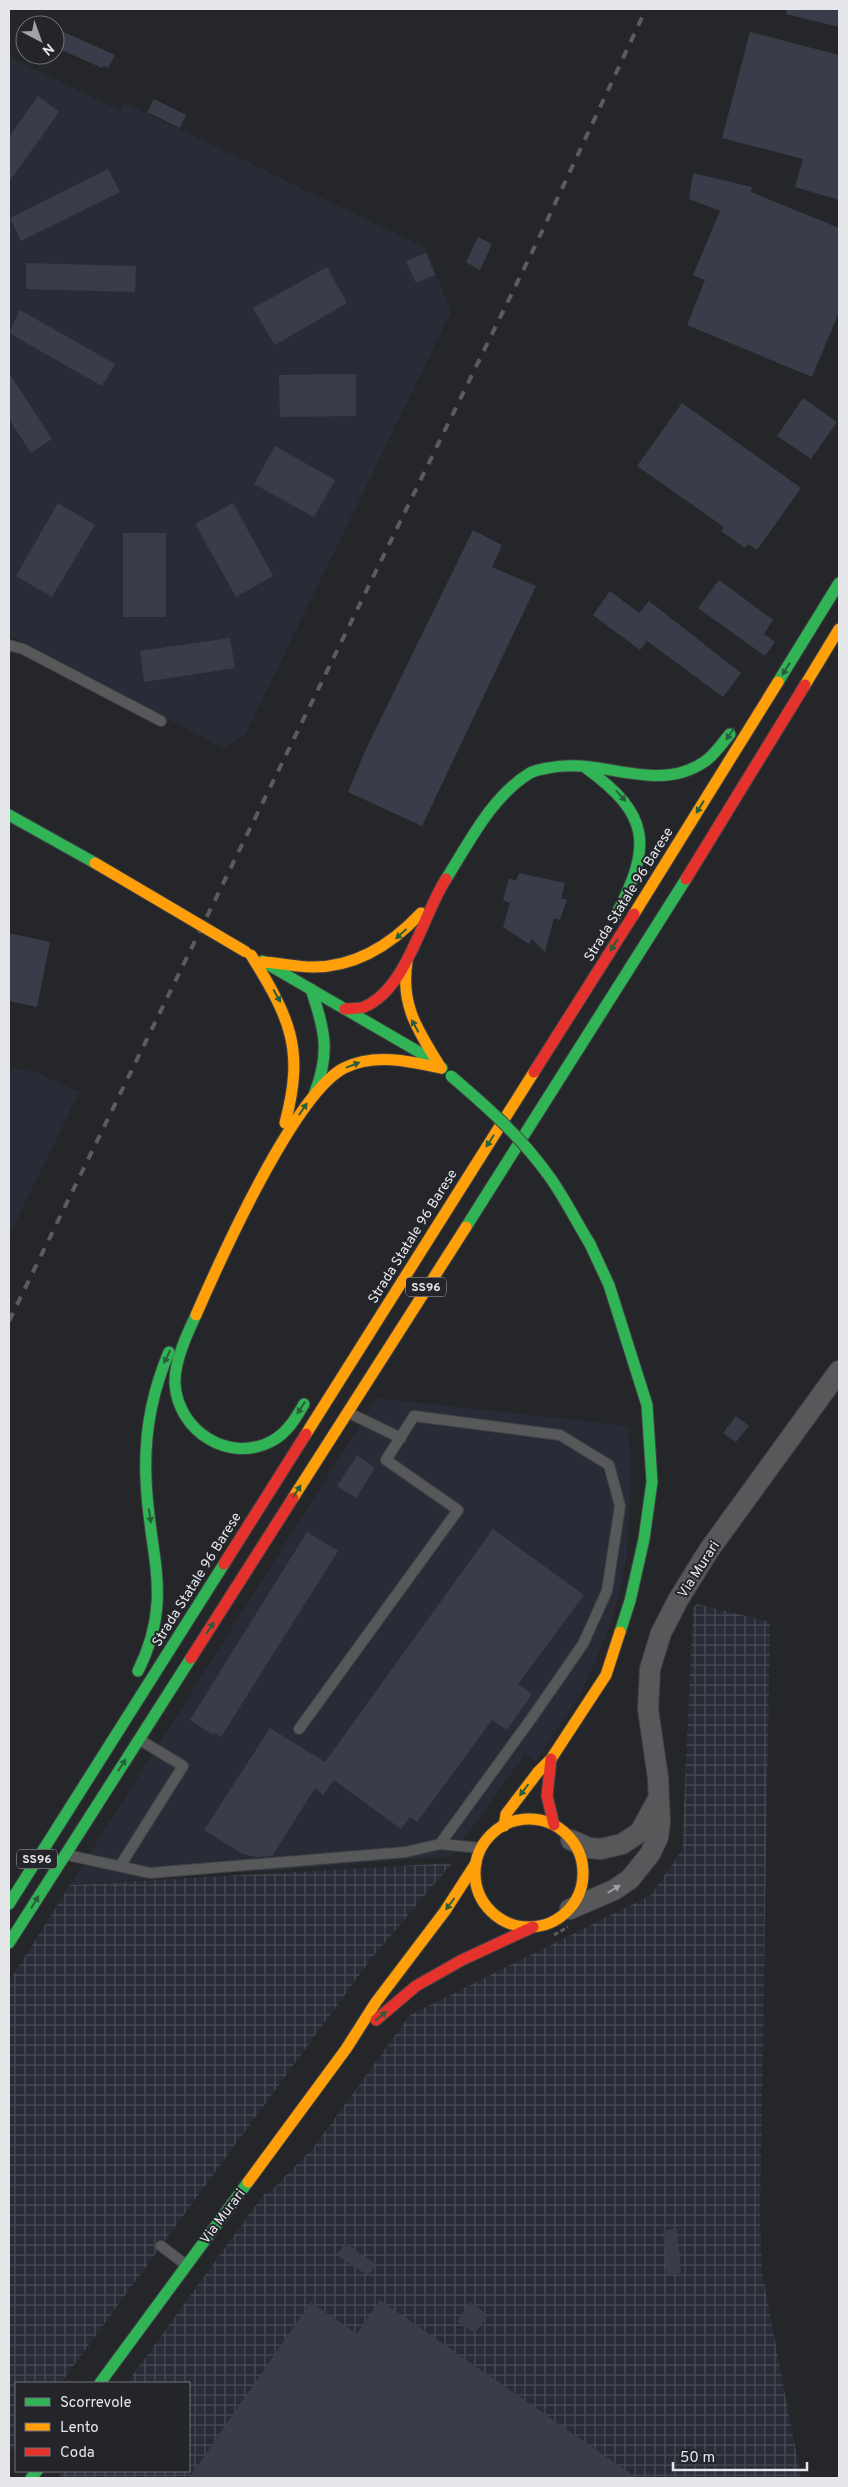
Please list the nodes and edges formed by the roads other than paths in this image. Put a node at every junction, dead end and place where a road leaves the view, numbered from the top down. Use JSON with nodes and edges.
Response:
{"nodes":[{"id":1,"x":839,"y":581,"type":"edge"},
{"id":2,"x":839,"y":629,"type":"edge"},
{"id":3,"x":9,"y":644,"type":"edge"},
{"id":4,"x":767,"y":678,"type":"dead end"},
{"id":5,"x":161,"y":721,"type":"dead end"},
{"id":6,"x":735,"y":727,"type":"dead end"},
{"id":7,"x":582,"y":766,"type":"junction"},
{"id":8,"x":9,"y":814,"type":"edge"},
{"id":9,"x":434,"y":899,"type":"junction"},
{"id":10,"x":612,"y":921,"type":"dead end"},
{"id":11,"x":248,"y":954,"type":"junction"},
{"id":12,"x":407,"y":960,"type":"junction"},
{"id":13,"x":263,"y":962,"type":"junction"},
{"id":14,"x":311,"y":989,"type":"junction"},
{"id":15,"x":345,"y":1009,"type":"junction"},
{"id":16,"x":557,"y":1013,"type":"dead end"},
{"id":17,"x":441,"y":1068,"type":"junction"},
{"id":18,"x":314,"y":1093,"type":"junction"},
{"id":19,"x":517,"y":1099,"type":"junction"},
{"id":20,"x":274,"y":1155,"type":"junction"},
{"id":21,"x":415,"y":1258,"type":"junction"},
{"id":22,"x":202,"y":1300,"type":"junction"},
{"id":23,"x":372,"y":1307,"type":"dead end"},
{"id":24,"x":837,"y":1376,"type":"edge"},
{"id":25,"x":310,"y":1394,"type":"dead end"},
{"id":26,"x":347,"y":1412,"type":"junction"},
{"id":27,"x":401,"y":1438,"type":"junction"},
{"id":28,"x":133,"y":1679,"type":"dead end"},
{"id":29,"x":299,"y":1729,"type":"dead end"},
{"id":30,"x":139,"y":1739,"type":"junction"},
{"id":31,"x":551,"y":1759,"type":"junction"},
{"id":32,"x":74,"y":1780,"type":"dead end"},
{"id":33,"x":658,"y":1799,"type":"junction"},
{"id":34,"x":66,"y":1814,"type":"junction"},
{"id":35,"x":554,"y":1825,"type":"junction"},
{"id":36,"x":504,"y":1826,"type":"junction"},
{"id":37,"x":571,"y":1840,"type":"junction"},
{"id":38,"x":440,"y":1844,"type":"junction"},
{"id":39,"x":481,"y":1848,"type":"junction"},
{"id":40,"x":65,"y":1854,"type":"junction"},
{"id":41,"x":476,"y":1864,"type":"junction"},
{"id":42,"x":120,"y":1866,"type":"junction"},
{"id":43,"x":9,"y":1904,"type":"edge"},
{"id":44,"x":570,"y":1909,"type":"junction"},
{"id":45,"x":533,"y":1927,"type":"junction"},
{"id":46,"x":9,"y":1943,"type":"edge"},
{"id":47,"x":346,"y":2050,"type":"junction"},
{"id":48,"x":161,"y":2246,"type":"dead end"},
{"id":49,"x":186,"y":2264,"type":"junction"},
{"id":50,"x":101,"y":2382,"type":"edge"}],
"edges":[{"from":1,"to":4,"type":"main road"},
{"from":1,"to":19,"type":"main road","name":"Strada Statale 96 Barese","number":"SS96","one_way":true},
{"from":2,"to":26,"type":"main road","number":"SS96"},
{"from":3,"to":5,"type":"lane"},
{"from":6,"to":7,"type":"main road","one_way":true},
{"from":7,"to":9,"type":"main road"},
{"from":7,"to":10,"type":"main road","one_way":true},
{"from":8,"to":11,"type":"main road","bridge":true},
{"from":9,"to":12,"type":"main road"},
{"from":9,"to":13,"type":"main road","one_way":true},
{"from":11,"to":13,"type":"main road"},
{"from":11,"to":20,"type":"main road","one_way":true},
{"from":12,"to":15,"type":"main road"},
{"from":17,"to":12,"type":"main road","one_way":true},
{"from":13,"to":14,"type":"main road"},
{"from":14,"to":15,"type":"main road"},
{"from":14,"to":18,"type":"main road"},
{"from":15,"to":17,"type":"main road"},
{"from":16,"to":19,"type":"main road"},
{"from":18,"to":17,"type":"main road","one_way":true},
{"from":17,"to":31,"type":"main road","bridge":true},
{"from":20,"to":18,"type":"main road","one_way":true},
{"from":19,"to":21,"type":"main road","name":"Strada Statale 96 Barese","number":"SS96","one_way":true},
{"from":20,"to":22,"type":"main road"},
{"from":21,"to":23,"type":"main road"},
{"from":21,"to":34,"type":"main road","name":"Strada Statale 96 Barese","number":"SS96"},
{"from":25,"to":22,"type":"main road","one_way":true},
{"from":22,"to":28,"type":"main road","one_way":true},
{"from":24,"to":33,"type":"street","name":"Via Murari"},
{"from":26,"to":27,"type":"lane"},
{"from":30,"to":26,"type":"main road","number":"SS96","one_way":true},
{"from":27,"to":29,"type":"lane"},
{"from":27,"to":38,"type":"lane"},
{"from":40,"to":30,"type":"main road","number":"SS96","one_way":true},
{"from":30,"to":42,"type":"lane"},
{"from":31,"to":35,"type":"main road"},
{"from":31,"to":36,"type":"main road","one_way":true},
{"from":32,"to":34,"type":"main road"},
{"from":33,"to":37,"type":"street","name":"Via Murari"},
{"from":44,"to":33,"type":"street","name":"Via Murari","one_way":true},
{"from":34,"to":43,"type":"main road","name":"Strada Statale 96 Barese","number":"SS96"},
{"from":35,"to":36,"type":"main road"},
{"from":35,"to":37,"type":"main road"},
{"from":36,"to":39,"type":"main road"},
{"from":37,"to":44,"type":"main road"},
{"from":38,"to":39,"type":"lane"},
{"from":38,"to":42,"type":"lane"},
{"from":39,"to":41,"type":"main road"},
{"from":40,"to":42,"type":"lane"},
{"from":46,"to":40,"type":"main road","number":"SS96","one_way":true},
{"from":41,"to":45,"type":"main road"},
{"from":41,"to":47,"type":"main road","name":"Via Murari","one_way":true},
{"from":44,"to":45,"type":"main road"},
{"from":47,"to":45,"type":"main road","name":"Via Murari","one_way":true},
{"from":47,"to":49,"type":"main road","name":"Via Murari"},
{"from":48,"to":49,"type":"lane"},
{"from":49,"to":50,"type":"main road","name":"Via Murari"}]}
